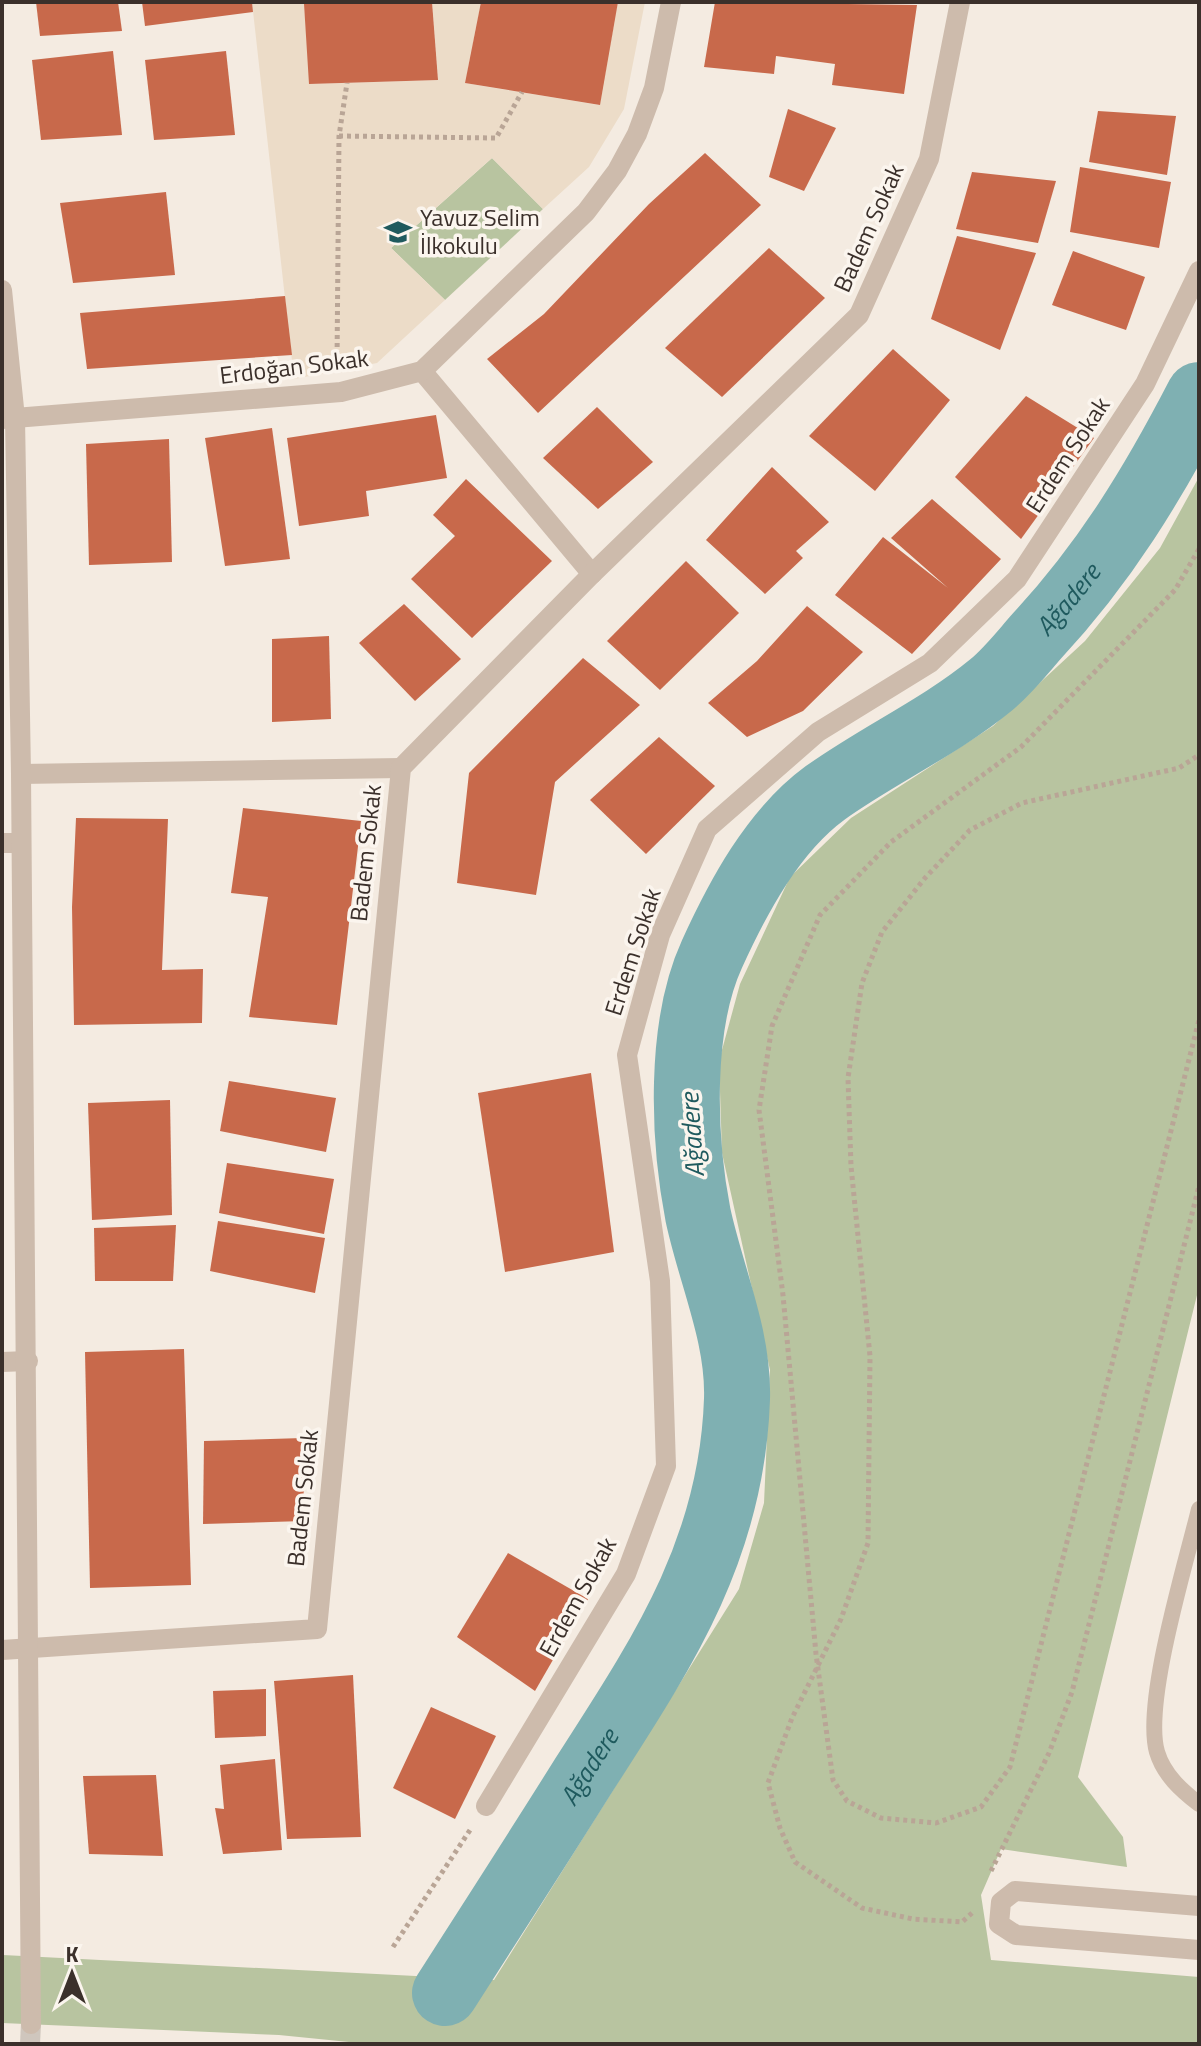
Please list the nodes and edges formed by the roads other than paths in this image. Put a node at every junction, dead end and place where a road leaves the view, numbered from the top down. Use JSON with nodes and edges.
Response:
{"nodes":[{"id":1,"x":671,"y":2,"type":"edge"},
{"id":2,"x":960,"y":2,"type":"edge"},
{"id":3,"x":1199,"y":271,"type":"edge"},
{"id":4,"x":2,"y":290,"type":"edge"},
{"id":5,"x":422,"y":371,"type":"junction"},
{"id":6,"x":8,"y":418,"type":"edge"},
{"id":7,"x":592,"y":574,"type":"junction"},
{"id":8,"x":401,"y":768,"type":"junction"},
{"id":9,"x":21,"y":774,"type":"junction"},
{"id":10,"x":11,"y":843,"type":"edge"},
{"id":11,"x":28,"y":1361,"type":"junction"},
{"id":12,"x":2,"y":1362,"type":"edge"},
{"id":13,"x":1199,"y":1509,"type":"edge"},
{"id":14,"x":31,"y":1648,"type":"junction"},
{"id":15,"x":2,"y":1650,"type":"edge"},
{"id":16,"x":1199,"y":1804,"type":"edge"},
{"id":17,"x":486,"y":1806,"type":"road end"},
{"id":18,"x":1199,"y":1906,"type":"edge"},
{"id":19,"x":1199,"y":1950,"type":"edge"},
{"id":20,"x":31,"y":2024,"type":"tunnel mouth"}],
"edges":[{"from":1,"to":5,"type":"street","name":"Erdoğan Sokak"},
{"from":2,"to":7,"type":"street","name":"Badem Sokak"},
{"from":3,"to":17,"type":"street","name":"Erdem Sokak"},
{"from":4,"to":6,"type":"street"},
{"from":5,"to":6,"type":"street","name":"Erdoğan Sokak"},
{"from":5,"to":7,"type":"street"},
{"from":6,"to":9,"type":"street"},
{"from":7,"to":8,"type":"street","name":"Badem Sokak"},
{"from":8,"to":9,"type":"street"},
{"from":8,"to":14,"type":"street","name":"Badem Sokak"},
{"from":9,"to":10,"type":"street"},
{"from":10,"to":11,"type":"street"},
{"from":11,"to":12,"type":"street"},
{"from":11,"to":14,"type":"street"},
{"from":13,"to":16,"type":"lane"},
{"from":14,"to":15,"type":"street"},
{"from":14,"to":20,"type":"street"},
{"from":18,"to":19,"type":"street"}]}
